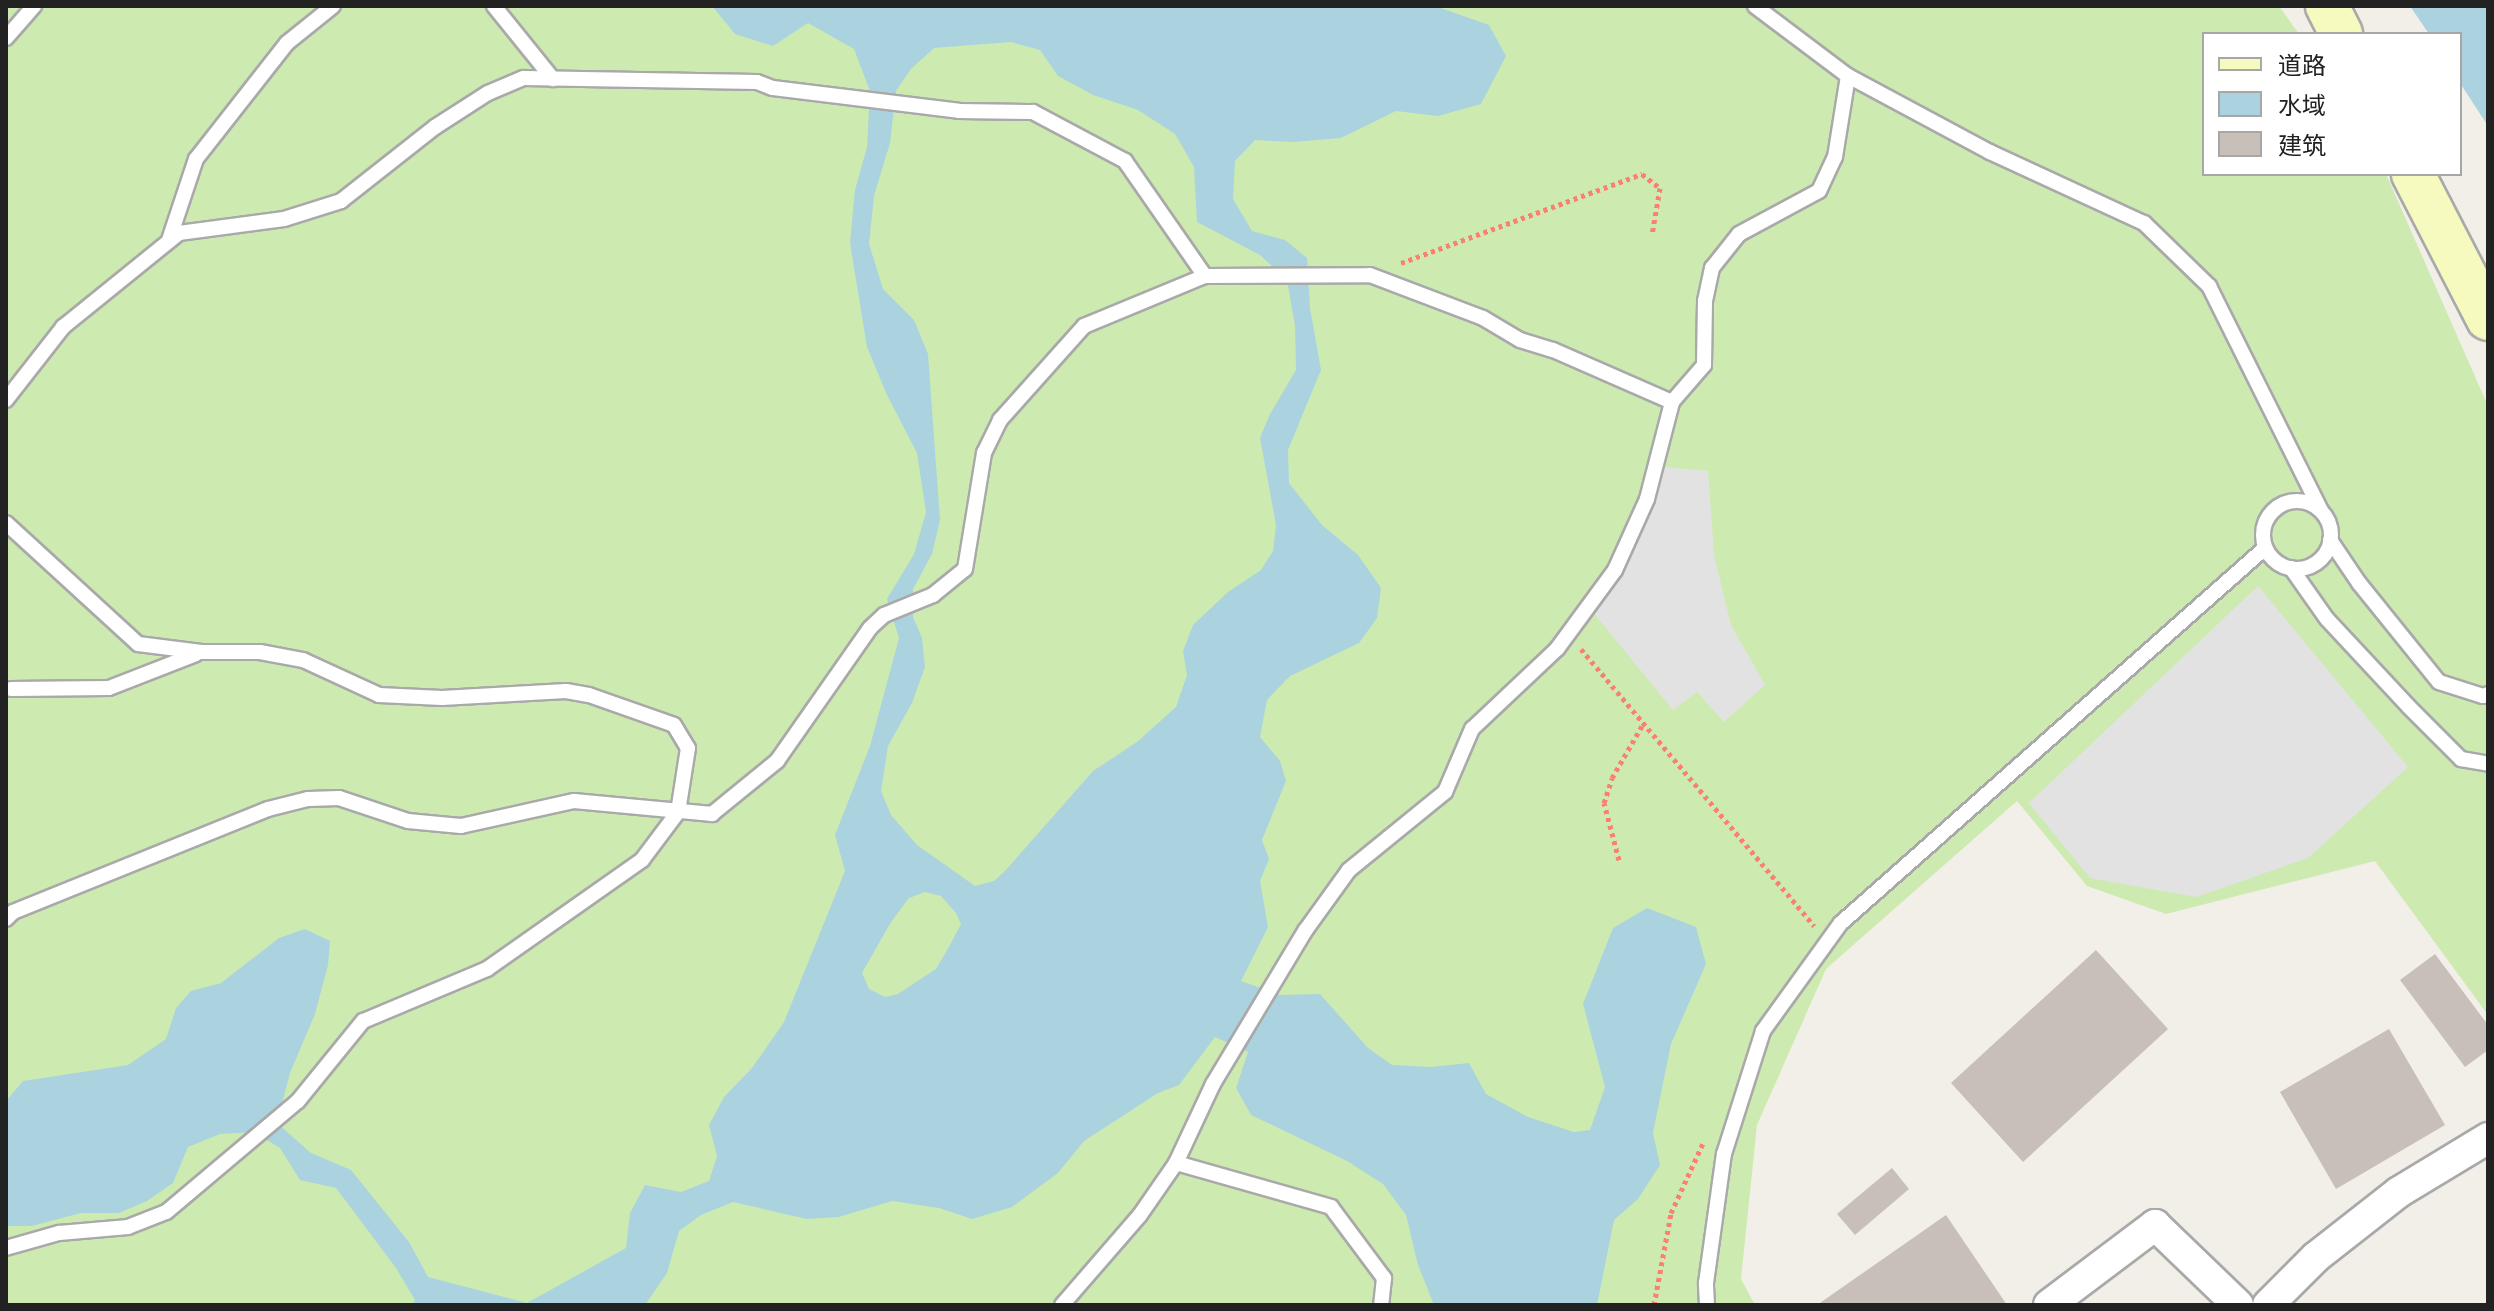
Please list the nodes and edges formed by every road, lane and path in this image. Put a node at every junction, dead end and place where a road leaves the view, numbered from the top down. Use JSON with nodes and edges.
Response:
{"nodes":[{"id":1,"x":34,"y":6,"type":"edge"},
{"id":2,"x":333,"y":6,"type":"edge"},
{"id":3,"x":494,"y":6,"type":"edge"},
{"id":4,"x":1755,"y":6,"type":"edge"},
{"id":5,"x":2327,"y":6,"type":"edge"},
{"id":6,"x":2340,"y":32,"type":"edge"},
{"id":7,"x":6,"y":38,"type":"edge"},
{"id":8,"x":1848,"y":76,"type":"junction"},
{"id":9,"x":553,"y":79,"type":"junction"},
{"id":10,"x":2414,"y":176,"type":"edge"},
{"id":11,"x":1652,"y":235,"type":"dead end"},
{"id":12,"x":169,"y":242,"type":"junction"},
{"id":13,"x":1370,"y":275,"type":"junction"},
{"id":14,"x":1205,"y":276,"type":"junction"},
{"id":15,"x":2488,"y":319,"type":"edge"},
{"id":16,"x":6,"y":400,"type":"edge"},
{"id":17,"x":1672,"y":402,"type":"junction"},
{"id":18,"x":2321,"y":511,"type":"junction"},
{"id":19,"x":6,"y":523,"type":"edge"},
{"id":20,"x":2330,"y":540,"type":"junction"},
{"id":21,"x":2265,"y":548,"type":"junction"},
{"id":22,"x":2291,"y":568,"type":"junction"},
{"id":23,"x":1568,"y":633,"type":"junction"},
{"id":24,"x":201,"y":652,"type":"junction"},
{"id":25,"x":8,"y":689,"type":"edge"},
{"id":26,"x":2488,"y":694,"type":"edge"},
{"id":27,"x":1643,"y":724,"type":"junction"},
{"id":28,"x":2488,"y":764,"type":"edge"},
{"id":29,"x":678,"y":812,"type":"junction"},
{"id":30,"x":1619,"y":860,"type":"dead end"},
{"id":31,"x":6,"y":919,"type":"edge"},
{"id":32,"x":1827,"y":941,"type":"junction"},
{"id":33,"x":1707,"y":1137,"type":"dead end"},
{"id":34,"x":2488,"y":1138,"type":"edge"},
{"id":35,"x":1176,"y":1163,"type":"junction"},
{"id":36,"x":6,"y":1248,"type":"edge"},
{"id":37,"x":1062,"y":1305,"type":"edge"},
{"id":38,"x":1381,"y":1305,"type":"edge"},
{"id":39,"x":1654,"y":1305,"type":"edge"},
{"id":40,"x":1707,"y":1305,"type":"edge"},
{"id":41,"x":2049,"y":1305,"type":"edge"},
{"id":42,"x":2238,"y":1305,"type":"edge"},
{"id":43,"x":2268,"y":1305,"type":"edge"}],
"edges":[{"from":1,"to":7,"type":"lane"},
{"from":2,"to":12,"type":"lane"},
{"from":3,"to":9,"type":"lane"},
{"from":4,"to":8,"type":"lane"},
{"from":5,"to":6,"type":"street"},
{"from":8,"to":17,"type":"lane"},
{"from":8,"to":18,"type":"lane"},
{"from":9,"to":12,"type":"lane"},
{"from":9,"to":14,"type":"lane"},
{"from":10,"to":15,"type":"street"},
{"from":11,"to":13,"type":"path"},
{"from":12,"to":16,"type":"lane"},
{"from":13,"to":14,"type":"lane"},
{"from":13,"to":17,"type":"lane"},
{"from":14,"to":29,"type":"lane"},
{"from":17,"to":23,"type":"lane"},
{"from":18,"to":20,"type":"lane"},
{"from":18,"to":21,"type":"lane"},
{"from":19,"to":24,"type":"lane"},
{"from":20,"to":22,"type":"lane"},
{"from":20,"to":26,"type":"lane"},
{"from":21,"to":22,"type":"lane"},
{"from":21,"to":32,"type":"lane"},
{"from":22,"to":28,"type":"lane"},
{"from":23,"to":27,"type":"path"},
{"from":23,"to":35,"type":"lane"},
{"from":24,"to":25,"type":"lane"},
{"from":24,"to":29,"type":"lane"},
{"from":27,"to":30,"type":"path"},
{"from":27,"to":32,"type":"path"},
{"from":29,"to":31,"type":"lane"},
{"from":29,"to":36,"type":"lane"},
{"from":32,"to":40,"type":"lane"},
{"from":33,"to":39,"type":"path"},
{"from":34,"to":43,"type":"street"},
{"from":35,"to":37,"type":"lane"},
{"from":35,"to":38,"type":"lane"},
{"from":41,"to":42,"type":"street"}]}
